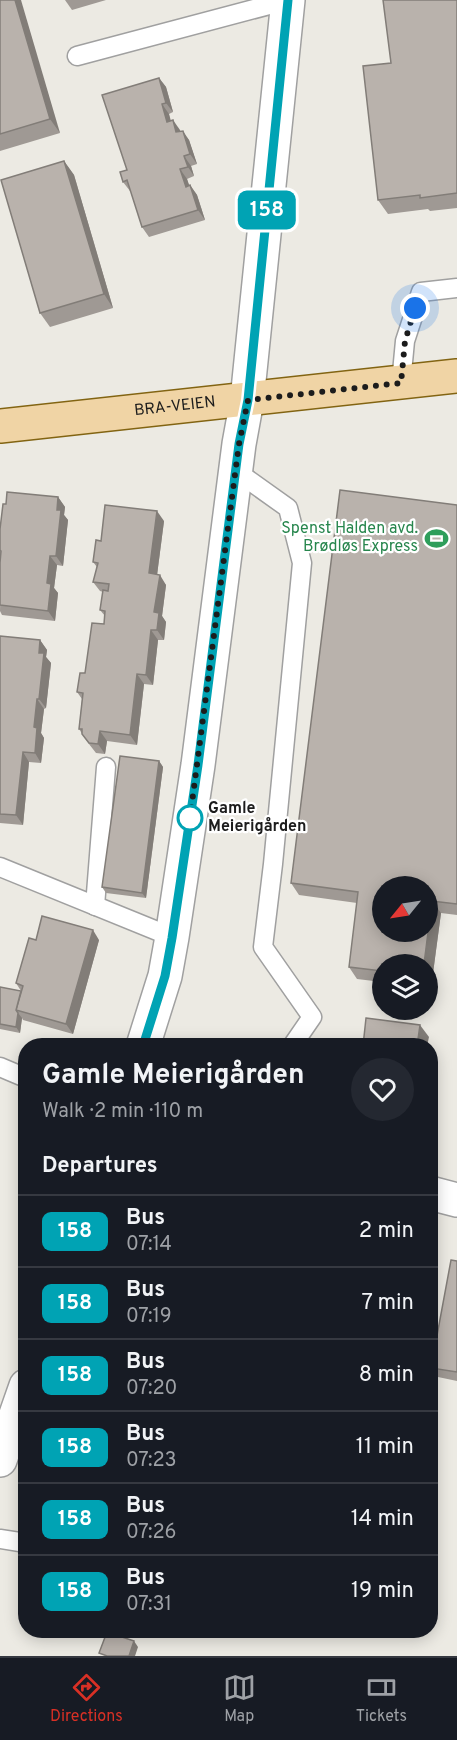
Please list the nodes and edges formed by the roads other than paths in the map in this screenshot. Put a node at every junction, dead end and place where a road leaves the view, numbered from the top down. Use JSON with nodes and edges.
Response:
{"nodes":[{"id":1,"x":288,"y":0,"type":"edge"},
{"id":2,"x":77,"y":56,"type":"dead end"},
{"id":3,"x":457,"y":288,"type":"edge"},
{"id":4,"x":457,"y":376,"type":"edge"},
{"id":5,"x":401,"y":383,"type":"junction"},
{"id":6,"x":248,"y":400,"type":"junction"},
{"id":7,"x":0,"y":426,"type":"edge"},
{"id":8,"x":236,"y":471,"type":"junction"},
{"id":9,"x":106,"y":767,"type":"dead end"},
{"id":10,"x":0,"y":867,"type":"edge"},
{"id":11,"x":94,"y":906,"type":"junction"},
{"id":12,"x":172,"y":938,"type":"junction"},
{"id":13,"x":146,"y":1038,"type":"edge"},
{"id":14,"x":298,"y":1038,"type":"edge"},
{"id":15,"x":0,"y":1067,"type":"edge"},
{"id":16,"x":18,"y":1075,"type":"edge"},
{"id":17,"x":438,"y":1195,"type":"edge"},
{"id":18,"x":457,"y":1200,"type":"edge"},
{"id":19,"x":18,"y":1409,"type":"edge"},
{"id":20,"x":6,"y":1444,"type":"edge"},
{"id":21,"x":0,"y":1539,"type":"edge"},
{"id":22,"x":18,"y":1542,"type":"edge"}],
"edges":[{"from":1,"to":2,"type":"lane"},
{"from":1,"to":6,"type":"street"},
{"from":3,"to":5,"type":"lane"},
{"from":4,"to":5,"type":"main road","name":"BRA-VEIEN"},
{"from":5,"to":6,"type":"main road","name":"BRA-VEIEN"},
{"from":6,"to":7,"type":"main road","name":"BRA-VEIEN"},
{"from":6,"to":8,"type":"street"},
{"from":8,"to":12,"type":"street"},
{"from":8,"to":14,"type":"lane"},
{"from":9,"to":11,"type":"lane"},
{"from":10,"to":11,"type":"lane"},
{"from":11,"to":12,"type":"lane"},
{"from":12,"to":13,"type":"street"},
{"from":15,"to":16,"type":"lane"},
{"from":17,"to":18,"type":"street"},
{"from":19,"to":20,"type":"street"},
{"from":21,"to":22,"type":"lane"}]}
